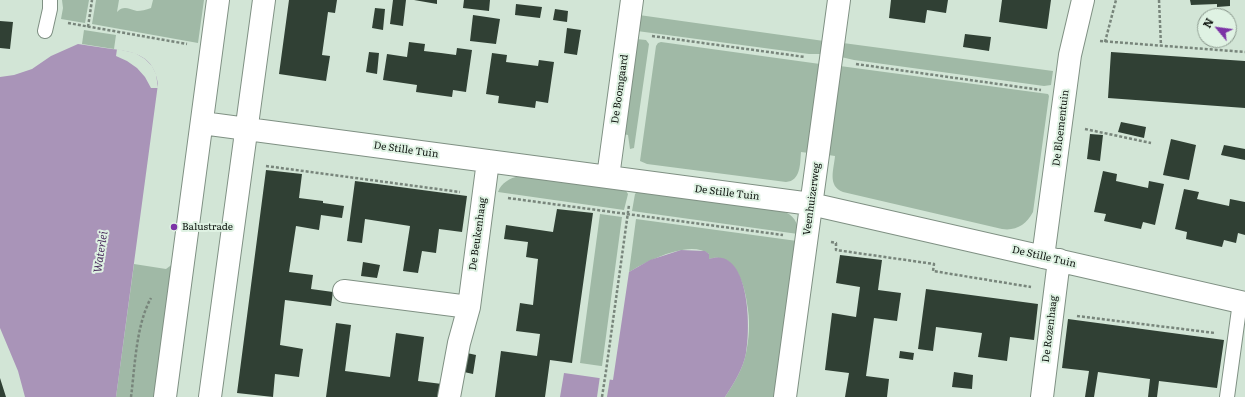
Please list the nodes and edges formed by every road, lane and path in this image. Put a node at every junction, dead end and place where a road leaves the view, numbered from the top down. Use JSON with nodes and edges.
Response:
{"nodes":[{"id":1,"x":50,"y":0,"type":"edge"},
{"id":2,"x":92,"y":0,"type":"edge"},
{"id":3,"x":218,"y":0,"type":"edge"},
{"id":4,"x":264,"y":0,"type":"edge"},
{"id":5,"x":632,"y":0,"type":"edge"},
{"id":6,"x":839,"y":0,"type":"edge"},
{"id":7,"x":1083,"y":0,"type":"edge"},
{"id":8,"x":1116,"y":0,"type":"edge"},
{"id":9,"x":1159,"y":0,"type":"edge"},
{"id":10,"x":82,"y":26,"type":"dead end"},
{"id":11,"x":88,"y":27,"type":"junction"},
{"id":12,"x":45,"y":31,"type":"dead end"},
{"id":13,"x":1074,"y":38,"type":"junction"},
{"id":14,"x":1105,"y":42,"type":"junction"},
{"id":15,"x":181,"y":43,"type":"dead end"},
{"id":16,"x":1161,"y":46,"type":"junction"},
{"id":17,"x":1245,"y":52,"type":"edge"},
{"id":18,"x":202,"y":123,"type":"junction"},
{"id":19,"x":1061,"y":125,"type":"junction"},
{"id":20,"x":247,"y":129,"type":"junction"},
{"id":21,"x":1151,"y":142,"type":"dead end"},
{"id":22,"x":488,"y":161,"type":"junction"},
{"id":23,"x":242,"y":163,"type":"junction"},
{"id":24,"x":608,"y":177,"type":"junction"},
{"id":25,"x":633,"y":181,"type":"junction"},
{"id":26,"x":484,"y":195,"type":"junction"},
{"id":27,"x":811,"y":204,"type":"junction"},
{"id":28,"x":627,"y":214,"type":"junction"},
{"id":29,"x":806,"y":239,"type":"junction"},
{"id":30,"x":1051,"y":259,"type":"junction"},
{"id":31,"x":1056,"y":290,"type":"junction"},
{"id":32,"x":344,"y":292,"type":"dead end"},
{"id":33,"x":152,"y":297,"type":"dead end"},
{"id":34,"x":1242,"y":302,"type":"edge"},
{"id":35,"x":468,"y":307,"type":"junction"},
{"id":36,"x":1053,"y":313,"type":"junction"},
{"id":37,"x":1235,"y":336,"type":"junction"},
{"id":38,"x":131,"y":397,"type":"edge"},
{"id":39,"x":165,"y":397,"type":"edge"},
{"id":40,"x":210,"y":397,"type":"edge"},
{"id":41,"x":449,"y":397,"type":"edge"},
{"id":42,"x":602,"y":397,"type":"edge"},
{"id":43,"x":785,"y":397,"type":"edge"},
{"id":44,"x":1042,"y":397,"type":"edge"},
{"id":45,"x":1227,"y":397,"type":"edge"}],
"edges":[{"from":1,"to":12,"type":"lane"},
{"from":2,"to":11,"type":"path"},
{"from":3,"to":18,"type":"street"},
{"from":4,"to":20,"type":"street"},
{"from":5,"to":24,"type":"street","name":"De Boomgaard"},
{"from":6,"to":27,"type":"street","name":"Veenhuizerweg"},
{"from":7,"to":13,"type":"street","name":"De Bloementuin"},
{"from":8,"to":14,"type":"path"},
{"from":9,"to":16,"type":"path"},
{"from":10,"to":11,"type":"path"},
{"from":11,"to":15,"type":"path"},
{"from":13,"to":14,"type":"path"},
{"from":13,"to":19,"type":"street","name":"De Bloementuin"},
{"from":14,"to":16,"type":"path"},
{"from":16,"to":17,"type":"path"},
{"from":18,"to":20,"type":"street","name":"De Stille Tuin"},
{"from":18,"to":39,"type":"street"},
{"from":19,"to":21,"type":"path"},
{"from":19,"to":30,"type":"street","name":"De Bloementuin"},
{"from":20,"to":22,"type":"street","name":"De Stille Tuin"},
{"from":20,"to":23,"type":"street"},
{"from":22,"to":24,"type":"street","name":"De Stille Tuin"},
{"from":22,"to":26,"type":"street","name":"De Beukenhaag"},
{"from":23,"to":26,"type":"path"},
{"from":23,"to":40,"type":"street"},
{"from":24,"to":25,"type":"street","name":"De Stille Tuin"},
{"from":25,"to":27,"type":"street","name":"De Stille Tuin"},
{"from":25,"to":28,"type":"path"},
{"from":26,"to":28,"type":"path"},
{"from":26,"to":35,"type":"street","name":"De Beukenhaag"},
{"from":27,"to":29,"type":"street","name":"Veenhuizerweg"},
{"from":27,"to":30,"type":"street","name":"De Stille Tuin"},
{"from":28,"to":29,"type":"path"},
{"from":28,"to":42,"type":"path"},
{"from":29,"to":31,"type":"path"},
{"from":29,"to":43,"type":"street","name":"Veenhuizerweg"},
{"from":30,"to":31,"type":"street","name":"De Rozenhaag"},
{"from":30,"to":34,"type":"street","name":"De Stille Tuin"},
{"from":31,"to":36,"type":"street","name":"De Rozenhaag"},
{"from":32,"to":35,"type":"street"},
{"from":33,"to":38,"type":"path"},
{"from":34,"to":37,"type":"lane"},
{"from":35,"to":41,"type":"street","name":"De Beukenhaag"},
{"from":36,"to":37,"type":"path"},
{"from":36,"to":44,"type":"street","name":"De Rozenhaag"},
{"from":37,"to":45,"type":"lane"}]}
